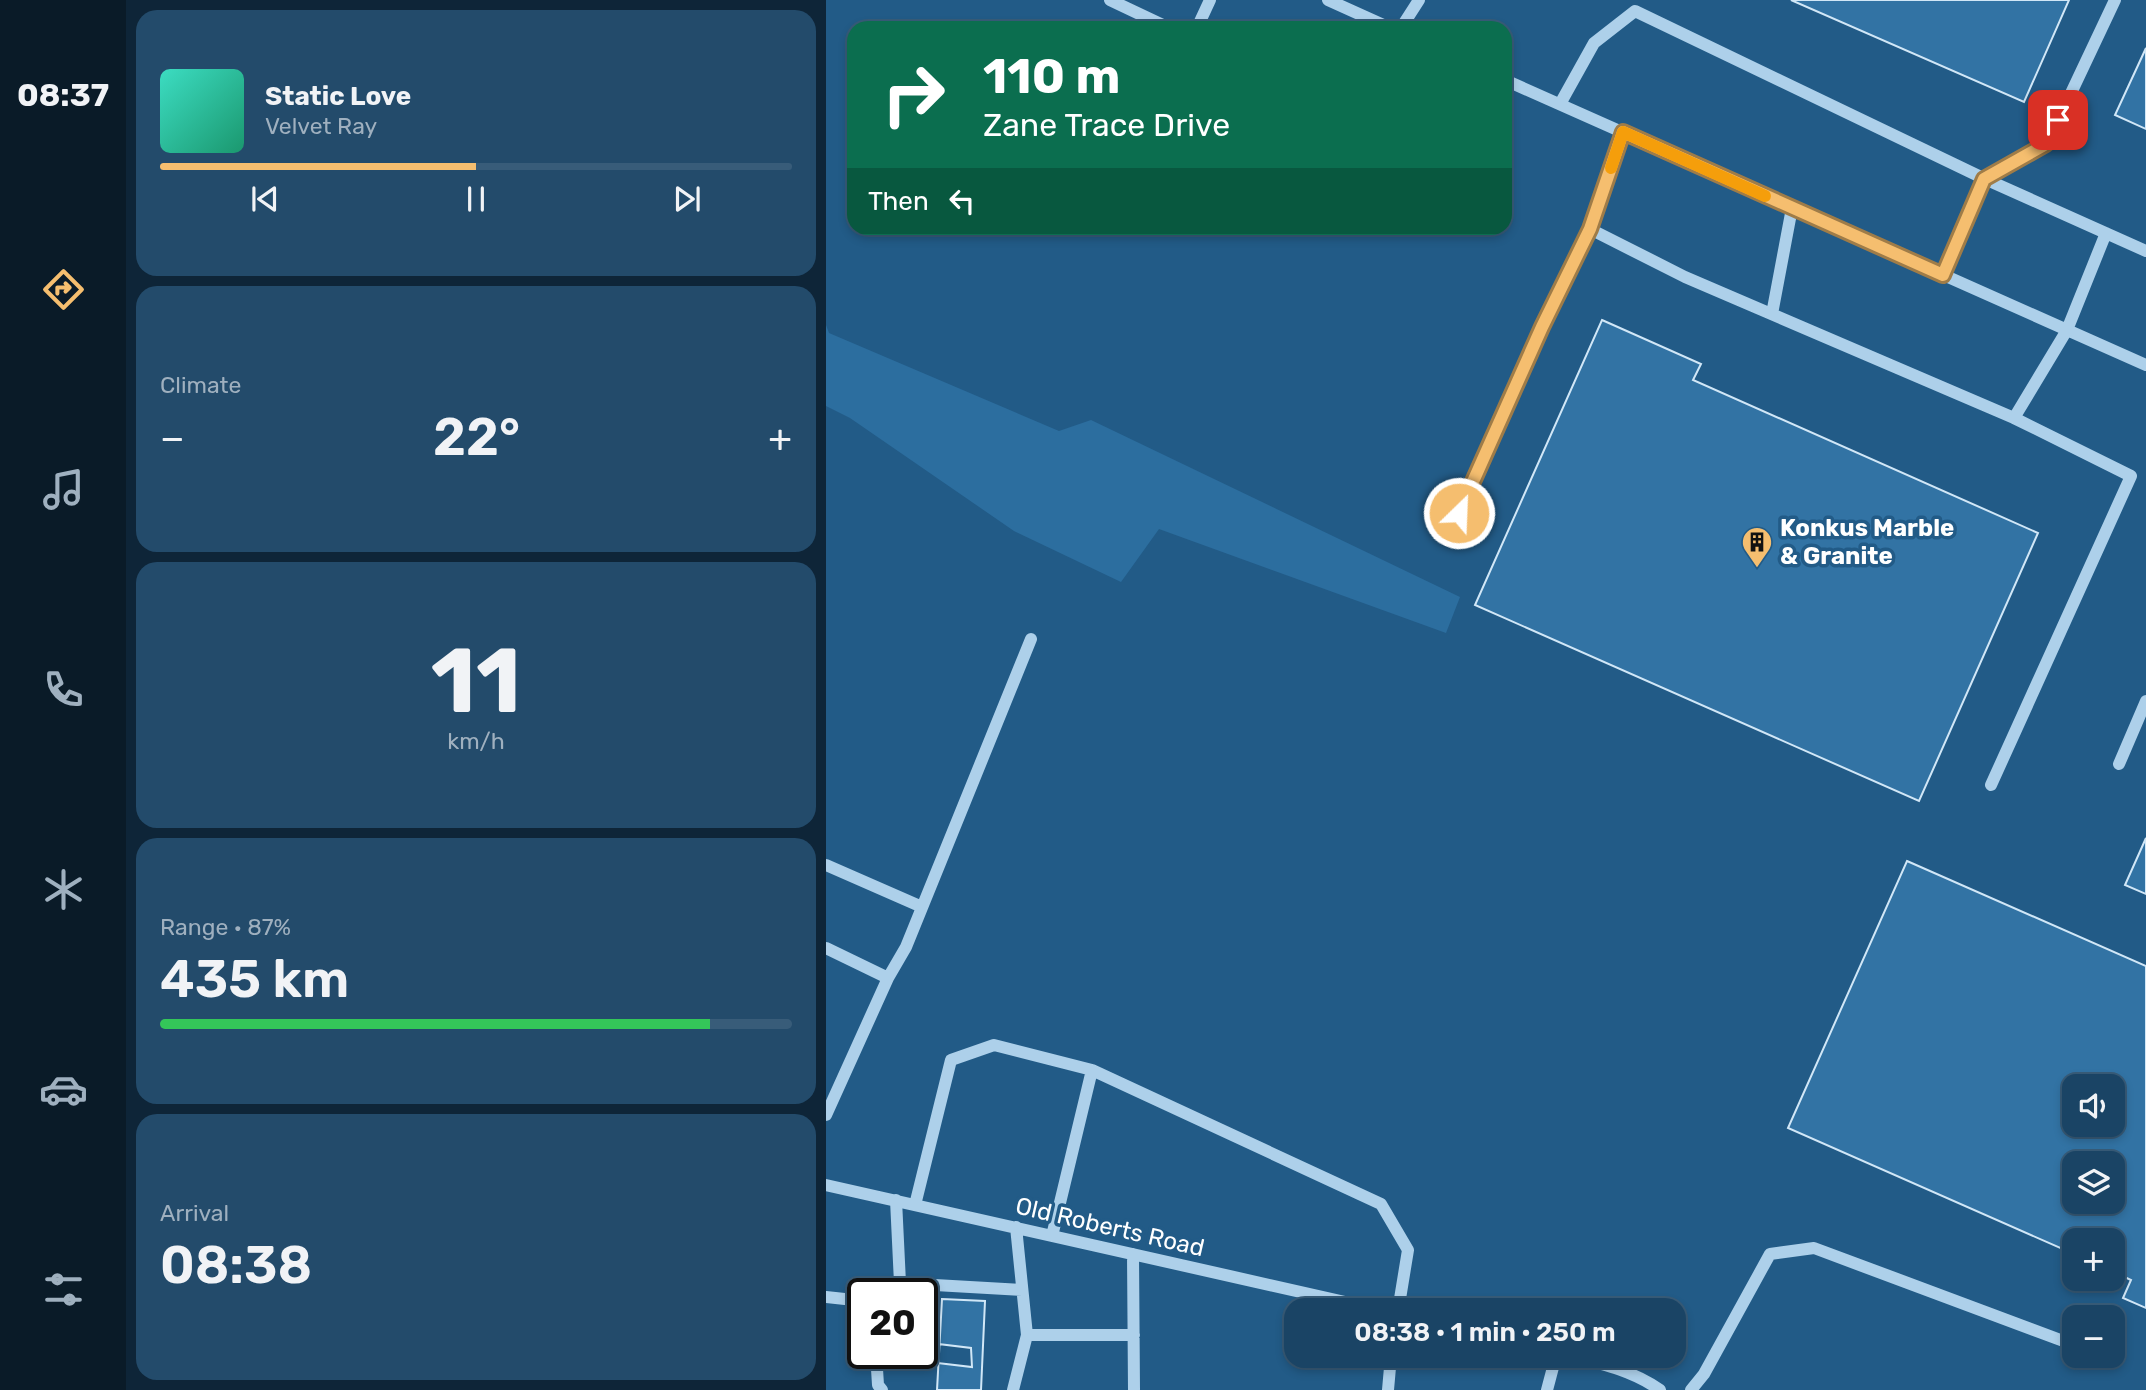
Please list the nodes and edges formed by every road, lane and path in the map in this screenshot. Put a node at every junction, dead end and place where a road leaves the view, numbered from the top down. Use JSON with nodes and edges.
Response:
{"nodes":[{"id":1,"x":1110,"y":0,"type":"edge"},
{"id":2,"x":1210,"y":0,"type":"edge"},
{"id":3,"x":1328,"y":0,"type":"edge"},
{"id":4,"x":1419,"y":0,"type":"edge"},
{"id":5,"x":2115,"y":0,"type":"edge"},
{"id":6,"x":1154,"y":21,"type":"edge"},
{"id":7,"x":1200,"y":21,"type":"edge"},
{"id":8,"x":1374,"y":21,"type":"edge"},
{"id":9,"x":1406,"y":21,"type":"edge"},
{"id":10,"x":1512,"y":83,"type":"edge"},
{"id":11,"x":1560,"y":104,"type":"junction"},
{"id":12,"x":1623,"y":132,"type":"junction"},
{"id":13,"x":1984,"y":179,"type":"junction"},
{"id":14,"x":1792,"y":208,"type":"junction"},
{"id":15,"x":1590,"y":229,"type":"junction"},
{"id":16,"x":2106,"y":233,"type":"junction"},
{"id":17,"x":2146,"y":251,"type":"edge"},
{"id":18,"x":1943,"y":275,"type":"junction"},
{"id":19,"x":1772,"y":314,"type":"junction"},
{"id":20,"x":2067,"y":330,"type":"junction"},
{"id":21,"x":2146,"y":365,"type":"edge"},
{"id":22,"x":2014,"y":418,"type":"junction"},
{"id":23,"x":1459,"y":513,"type":"dead end"},
{"id":24,"x":1031,"y":639,"type":"dead end"},
{"id":25,"x":2146,"y":701,"type":"edge"},
{"id":26,"x":2119,"y":764,"type":"dead end"},
{"id":27,"x":1991,"y":785,"type":"dead end"},
{"id":28,"x":826,"y":865,"type":"edge"},
{"id":29,"x":922,"y":907,"type":"junction"},
{"id":30,"x":826,"y":948,"type":"edge"},
{"id":31,"x":888,"y":978,"type":"junction"},
{"id":32,"x":1092,"y":1070,"type":"junction"},
{"id":33,"x":826,"y":1115,"type":"edge"},
{"id":34,"x":826,"y":1185,"type":"edge"},
{"id":35,"x":896,"y":1200,"type":"junction"},
{"id":36,"x":915,"y":1205,"type":"junction"},
{"id":37,"x":1016,"y":1227,"type":"junction"},
{"id":38,"x":1052,"y":1236,"type":"junction"},
{"id":39,"x":1133,"y":1254,"type":"junction"},
{"id":40,"x":900,"y":1278,"type":"edge"},
{"id":41,"x":938,"y":1285,"type":"edge"},
{"id":42,"x":1022,"y":1290,"type":"junction"},
{"id":43,"x":826,"y":1297,"type":"edge"},
{"id":44,"x":1328,"y":1298,"type":"edge"},
{"id":45,"x":1400,"y":1298,"type":"edge"},
{"id":46,"x":847,"y":1299,"type":"edge"},
{"id":47,"x":1027,"y":1335,"type":"junction"},
{"id":48,"x":1133,"y":1335,"type":"junction"},
{"id":49,"x":2062,"y":1341,"type":"edge"},
{"id":50,"x":1390,"y":1368,"type":"edge"},
{"id":51,"x":1553,"y":1368,"type":"edge"},
{"id":52,"x":1616,"y":1368,"type":"edge"},
{"id":53,"x":877,"y":1369,"type":"edge"},
{"id":54,"x":882,"y":1390,"type":"edge"},
{"id":55,"x":1013,"y":1390,"type":"edge"},
{"id":56,"x":1134,"y":1390,"type":"edge"},
{"id":57,"x":1388,"y":1390,"type":"edge"},
{"id":58,"x":1547,"y":1390,"type":"edge"},
{"id":59,"x":1660,"y":1390,"type":"edge"},
{"id":60,"x":1691,"y":1390,"type":"edge"}],
"edges":[{"from":1,"to":6,"type":"street"},
{"from":2,"to":7,"type":"street"},
{"from":3,"to":8,"type":"street"},
{"from":4,"to":9,"type":"street"},
{"from":5,"to":13,"type":"street"},
{"from":10,"to":11,"type":"street"},
{"from":11,"to":12,"type":"street"},
{"from":11,"to":13,"type":"street"},
{"from":12,"to":14,"type":"street"},
{"from":12,"to":15,"type":"street"},
{"from":13,"to":16,"type":"street"},
{"from":13,"to":18,"type":"street"},
{"from":14,"to":18,"type":"street"},
{"from":14,"to":19,"type":"street"},
{"from":15,"to":19,"type":"street"},
{"from":15,"to":23,"type":"street"},
{"from":16,"to":17,"type":"street"},
{"from":16,"to":20,"type":"street"},
{"from":18,"to":20,"type":"street"},
{"from":19,"to":22,"type":"street"},
{"from":20,"to":21,"type":"street"},
{"from":20,"to":22,"type":"street"},
{"from":22,"to":27,"type":"street"},
{"from":24,"to":29,"type":"street"},
{"from":25,"to":26,"type":"street"},
{"from":28,"to":29,"type":"street"},
{"from":29,"to":31,"type":"street"},
{"from":30,"to":31,"type":"street"},
{"from":31,"to":33,"type":"street"},
{"from":32,"to":36,"type":"street"},
{"from":32,"to":38,"type":"street"},
{"from":32,"to":45,"type":"street"},
{"from":34,"to":35,"type":"street","name":"Old Roberts Road"},
{"from":35,"to":36,"type":"street","name":"Old Roberts Road"},
{"from":35,"to":40,"type":"street"},
{"from":36,"to":37,"type":"street","name":"Old Roberts Road"},
{"from":37,"to":38,"type":"street","name":"Old Roberts Road"},
{"from":37,"to":42,"type":"street"},
{"from":38,"to":39,"type":"street","name":"Old Roberts Road"},
{"from":39,"to":44,"type":"street","name":"Old Roberts Road"},
{"from":39,"to":48,"type":"street"},
{"from":41,"to":42,"type":"street"},
{"from":42,"to":47,"type":"street"},
{"from":43,"to":46,"type":"street"},
{"from":47,"to":48,"type":"street"},
{"from":47,"to":55,"type":"street"},
{"from":48,"to":56,"type":"street"},
{"from":49,"to":60,"type":"street"},
{"from":50,"to":57,"type":"street"},
{"from":51,"to":58,"type":"street"},
{"from":52,"to":59,"type":"street"},
{"from":53,"to":54,"type":"street"}]}
